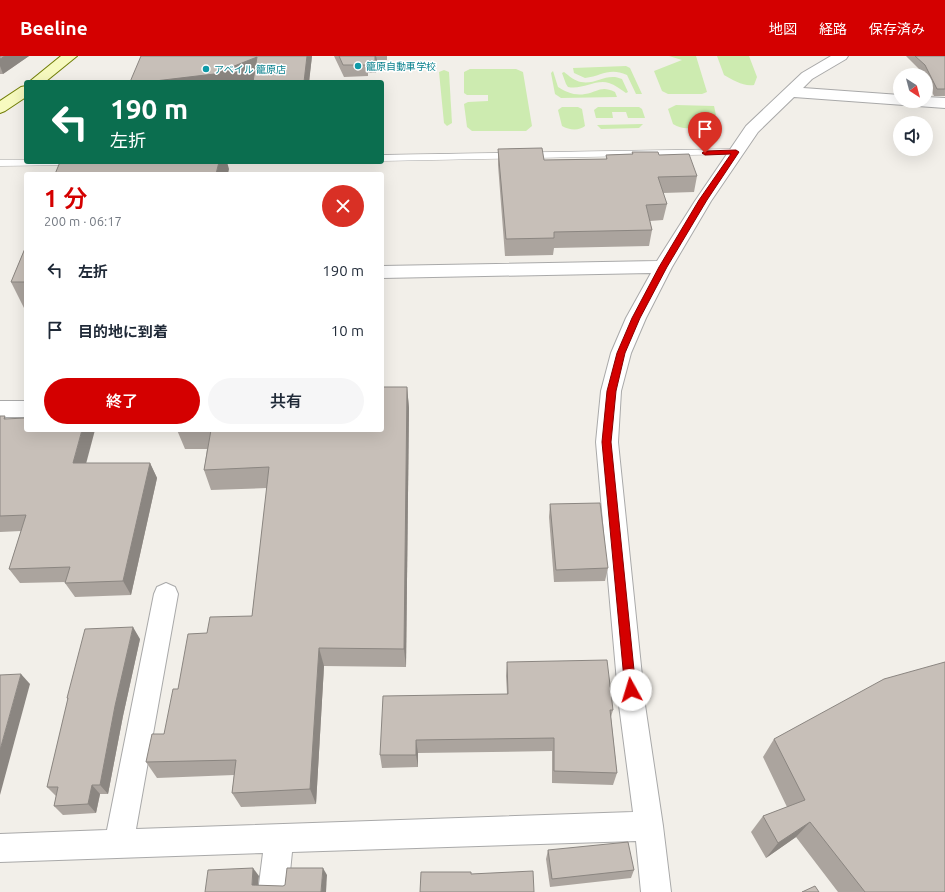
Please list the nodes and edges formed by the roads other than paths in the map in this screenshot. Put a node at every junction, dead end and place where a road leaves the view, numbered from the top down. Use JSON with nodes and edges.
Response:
{"nodes":[{"id":1,"x":70,"y":56,"type":"edge"},
{"id":2,"x":841,"y":56,"type":"edge"},
{"id":3,"x":39,"y":80,"type":"edge"},
{"id":4,"x":24,"y":91,"type":"edge"},
{"id":5,"x":791,"y":92,"type":"junction"},
{"id":6,"x":893,"y":99,"type":"edge"},
{"id":7,"x":933,"y":102,"type":"edge"},
{"id":8,"x":945,"y":103,"type":"edge"},
{"id":9,"x":0,"y":108,"type":"edge"},
{"id":10,"x":736,"y":152,"type":"junction"},
{"id":11,"x":384,"y":158,"type":"edge"},
{"id":12,"x":0,"y":163,"type":"edge"},
{"id":13,"x":24,"y":163,"type":"edge"},
{"id":14,"x":663,"y":267,"type":"junction"},
{"id":15,"x":384,"y":272,"type":"edge"},
{"id":16,"x":0,"y":409,"type":"edge"},
{"id":17,"x":24,"y":409,"type":"edge"},
{"id":18,"x":166,"y":594,"type":"dead end"},
{"id":19,"x":649,"y":826,"type":"junction"},
{"id":20,"x":279,"y":838,"type":"junction"},
{"id":21,"x":119,"y":844,"type":"junction"},
{"id":22,"x":0,"y":848,"type":"edge"},
{"id":23,"x":273,"y":892,"type":"edge"},
{"id":24,"x":656,"y":892,"type":"edge"}],
"edges":[{"from":1,"to":3,"type":"main road"},
{"from":2,"to":5,"type":"street"},
{"from":4,"to":9,"type":"main road"},
{"from":5,"to":6,"type":"street"},
{"from":5,"to":10,"type":"street"},
{"from":7,"to":8,"type":"street"},
{"from":10,"to":11,"type":"lane"},
{"from":10,"to":14,"type":"street"},
{"from":12,"to":13,"type":"lane"},
{"from":14,"to":15,"type":"street"},
{"from":14,"to":19,"type":"street"},
{"from":16,"to":17,"type":"street"},
{"from":18,"to":21,"type":"street"},
{"from":19,"to":20,"type":"street"},
{"from":19,"to":24,"type":"street"},
{"from":20,"to":21,"type":"street"},
{"from":20,"to":23,"type":"street"},
{"from":21,"to":22,"type":"street"}]}
